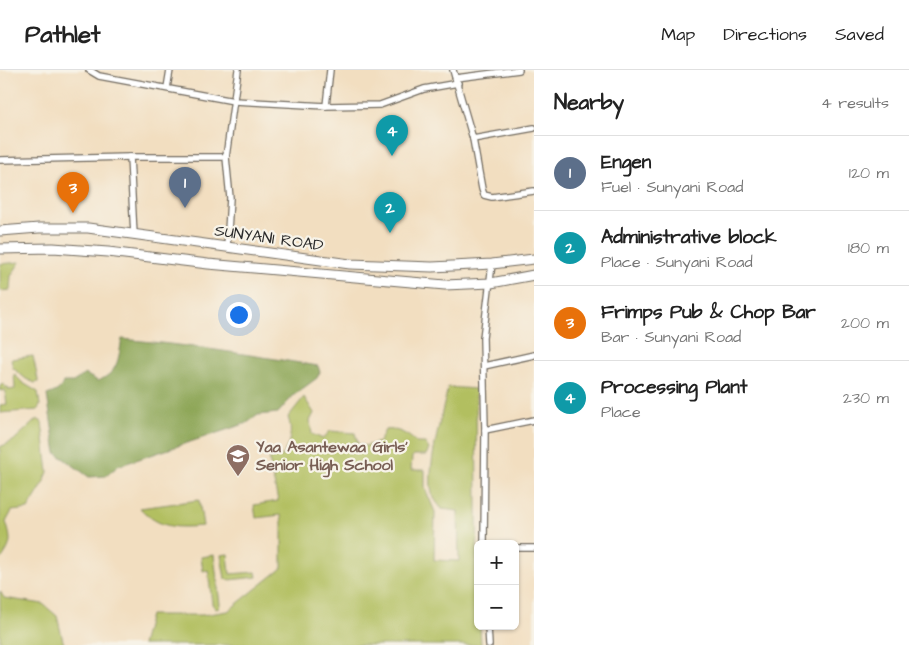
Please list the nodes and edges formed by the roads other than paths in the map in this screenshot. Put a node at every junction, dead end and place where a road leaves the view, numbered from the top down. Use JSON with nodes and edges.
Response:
{"nodes":[{"id":1,"x":90,"y":70,"type":"edge"},
{"id":2,"x":170,"y":70,"type":"edge"},
{"id":3,"x":238,"y":70,"type":"edge"},
{"id":4,"x":330,"y":70,"type":"edge"},
{"id":5,"x":453,"y":70,"type":"edge"},
{"id":6,"x":519,"y":70,"type":"edge"},
{"id":7,"x":457,"y":81,"type":"junction"},
{"id":8,"x":167,"y":88,"type":"junction"},
{"id":9,"x":234,"y":101,"type":"junction"},
{"id":10,"x":326,"y":106,"type":"junction"},
{"id":11,"x":534,"y":128,"type":"edge"},
{"id":12,"x":473,"y":139,"type":"junction"},
{"id":13,"x":130,"y":156,"type":"junction"},
{"id":14,"x":226,"y":157,"type":"junction"},
{"id":15,"x":0,"y":160,"type":"edge"},
{"id":16,"x":534,"y":191,"type":"edge"},
{"id":17,"x":0,"y":231,"type":"edge"},
{"id":18,"x":134,"y":235,"type":"junction"},
{"id":19,"x":227,"y":247,"type":"junction"},
{"id":20,"x":0,"y":249,"type":"edge"},
{"id":21,"x":534,"y":259,"type":"edge"},
{"id":22,"x":492,"y":264,"type":"junction"},
{"id":23,"x":534,"y":274,"type":"edge"},
{"id":24,"x":490,"y":282,"type":"junction"},
{"id":25,"x":534,"y":356,"type":"edge"},
{"id":26,"x":484,"y":366,"type":"junction"},
{"id":27,"x":534,"y":420,"type":"edge"},
{"id":28,"x":485,"y":430,"type":"junction"},
{"id":29,"x":484,"y":540,"type":"edge"},
{"id":30,"x":519,"y":548,"type":"edge"},
{"id":31,"x":534,"y":548,"type":"edge"},
{"id":32,"x":488,"y":630,"type":"edge"},
{"id":33,"x":489,"y":645,"type":"edge"}],
"edges":[{"from":1,"to":8,"type":"street"},
{"from":2,"to":8,"type":"street"},
{"from":3,"to":9,"type":"street"},
{"from":4,"to":10,"type":"street"},
{"from":5,"to":7,"type":"street"},
{"from":6,"to":7,"type":"street"},
{"from":7,"to":10,"type":"street"},
{"from":7,"to":12,"type":"street"},
{"from":8,"to":9,"type":"street"},
{"from":9,"to":10,"type":"street"},
{"from":9,"to":14,"type":"street"},
{"from":11,"to":12,"type":"street"},
{"from":12,"to":16,"type":"street"},
{"from":13,"to":14,"type":"street"},
{"from":13,"to":15,"type":"street"},
{"from":13,"to":18,"type":"street"},
{"from":14,"to":19,"type":"street"},
{"from":17,"to":18,"type":"main road","name":"SUNYANI ROAD"},
{"from":18,"to":19,"type":"main road","name":"SUNYANI ROAD"},
{"from":19,"to":22,"type":"main road","name":"SUNYANI ROAD"},
{"from":20,"to":24,"type":"main road","name":"SUNYANI ROAD"},
{"from":21,"to":22,"type":"main road","name":"SUNYANI ROAD"},
{"from":22,"to":24,"type":"street"},
{"from":23,"to":24,"type":"main road","name":"SUNYANI ROAD"},
{"from":24,"to":26,"type":"street"},
{"from":25,"to":26,"type":"street"},
{"from":26,"to":28,"type":"street"},
{"from":27,"to":28,"type":"street"},
{"from":28,"to":29,"type":"street"},
{"from":30,"to":31,"type":"street"},
{"from":32,"to":33,"type":"street"}]}
